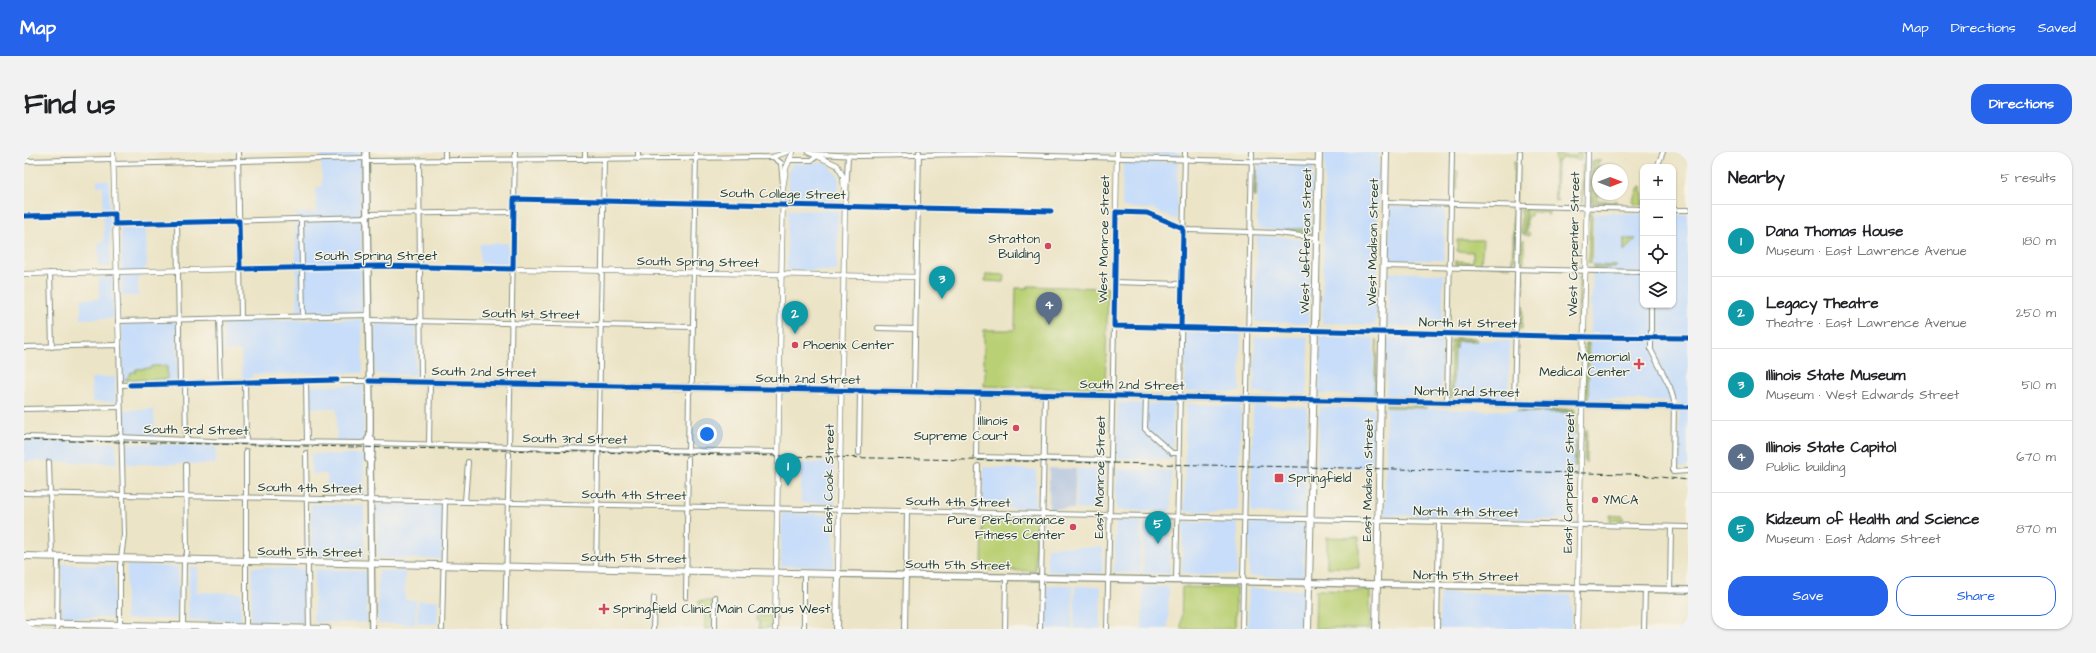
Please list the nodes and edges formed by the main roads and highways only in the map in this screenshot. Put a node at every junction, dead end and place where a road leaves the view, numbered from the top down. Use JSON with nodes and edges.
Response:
{"nodes":[{"id":1,"x":1319,"y":152,"type":"edge"},
{"id":2,"x":1386,"y":152,"type":"edge"},
{"id":3,"x":366,"y":157,"type":"edge"},
{"id":4,"x":1382,"y":332,"type":"joint"},
{"id":5,"x":369,"y":381,"type":"junction"},
{"id":6,"x":1247,"y":399,"type":"joint"},
{"id":7,"x":1313,"y":400,"type":"junction"},
{"id":8,"x":1380,"y":402,"type":"junction"},
{"id":9,"x":1688,"y":407,"type":"edge"},
{"id":10,"x":24,"y":556,"type":"edge"},
{"id":11,"x":372,"y":564,"type":"junction"},
{"id":12,"x":838,"y":574,"type":"junction"},
{"id":13,"x":1243,"y":582,"type":"joint"},
{"id":14,"x":1309,"y":583,"type":"junction"},
{"id":15,"x":1377,"y":585,"type":"junction"},
{"id":16,"x":1688,"y":590,"type":"edge"},
{"id":17,"x":24,"y":623,"type":"edge"},
{"id":18,"x":57,"y":626,"type":"edge"},
{"id":19,"x":120,"y":627,"type":"edge"},
{"id":20,"x":183,"y":628,"type":"edge"},
{"id":21,"x":246,"y":628,"type":"edge"},
{"id":22,"x":309,"y":629,"type":"edge"},
{"id":23,"x":327,"y":629,"type":"edge"},
{"id":24,"x":372,"y":629,"type":"edge"},
{"id":25,"x":837,"y":629,"type":"edge"},
{"id":26,"x":1308,"y":629,"type":"edge"},
{"id":27,"x":1376,"y":629,"type":"edge"}],
"edges":[{"from":1,"to":7,"type":"main road","name":"West Jefferson Street"},
{"from":2,"to":4,"type":"main road","name":"West Madison Street"},
{"from":3,"to":5,"type":"main road"},
{"from":4,"to":8,"type":"main road","name":"East Madison Street"},
{"from":5,"to":6,"type":"main road","name":"South 2nd Street"},
{"from":5,"to":11,"type":"main road"},
{"from":6,"to":7,"type":"main road","name":"North 2nd Street"},
{"from":7,"to":8,"type":"main road","name":"North 2nd Street"},
{"from":7,"to":14,"type":"main road","name":"West Jefferson Street"},
{"from":8,"to":9,"type":"main road","name":"North 2nd Street"},
{"from":8,"to":15,"type":"main road","name":"East Madison Street"},
{"from":10,"to":11,"type":"main road","name":"South 5th Street"},
{"from":11,"to":12,"type":"main road","name":"South 5th Street"},
{"from":11,"to":24,"type":"main road"},
{"from":12,"to":13,"type":"main road","name":"South 5th Street"},
{"from":12,"to":25,"type":"main road","name":"East Cook Street"},
{"from":13,"to":14,"type":"main road","name":"North 5th Street"},
{"from":14,"to":15,"type":"main road","name":"North 5th Street"},
{"from":14,"to":26,"type":"main road","name":"West Jefferson Street"},
{"from":15,"to":16,"type":"main road","name":"North 5th Street"},
{"from":15,"to":27,"type":"main road","name":"East Madison Street"},
{"from":17,"to":18,"type":"main road"},
{"from":18,"to":19,"type":"main road"},
{"from":19,"to":20,"type":"main road"},
{"from":20,"to":21,"type":"main road"},
{"from":21,"to":22,"type":"main road"},
{"from":22,"to":23,"type":"main road"}]}
